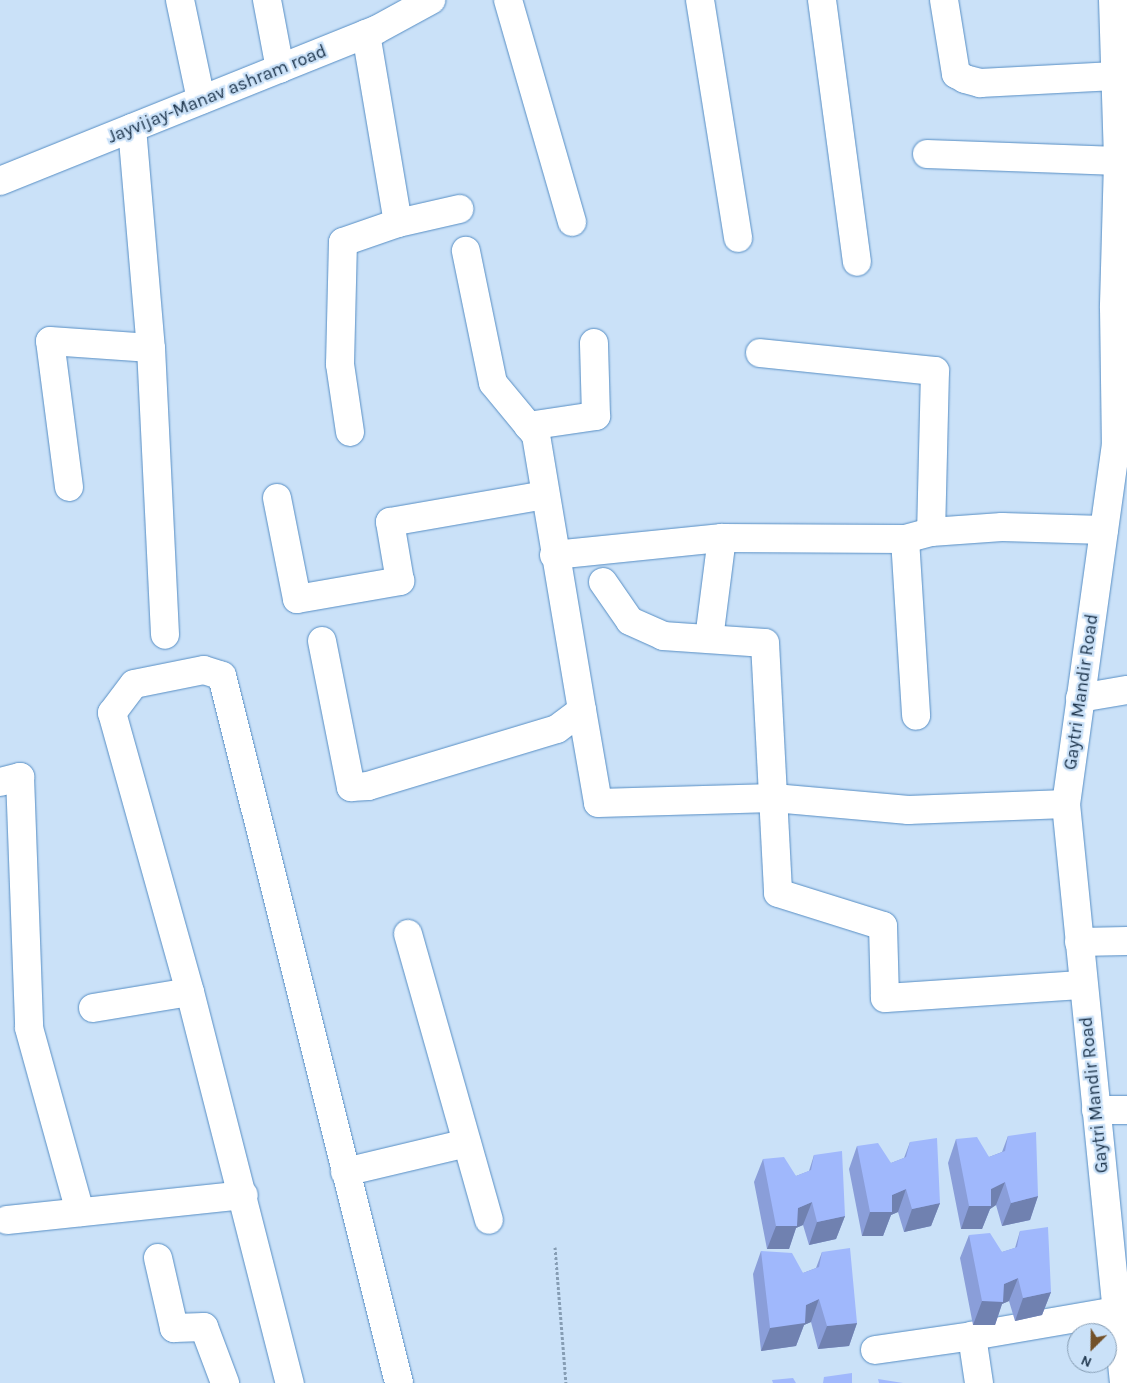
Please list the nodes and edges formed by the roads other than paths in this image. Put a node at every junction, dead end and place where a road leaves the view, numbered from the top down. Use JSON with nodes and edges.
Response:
{"nodes":[{"id":1,"x":180,"y":0,"type":"edge"},
{"id":2,"x":268,"y":0,"type":"edge"},
{"id":3,"x":508,"y":0,"type":"edge"},
{"id":4,"x":700,"y":0,"type":"edge"},
{"id":5,"x":822,"y":0,"type":"edge"},
{"id":6,"x":944,"y":0,"type":"edge"},
{"id":7,"x":1113,"y":0,"type":"edge"},
{"id":8,"x":415,"y":4,"type":"edge"},
{"id":9,"x":366,"y":34,"type":"junction"},
{"id":10,"x":280,"y":69,"type":"junction"},
{"id":11,"x":1115,"y":76,"type":"junction"},
{"id":12,"x":201,"y":100,"type":"junction"},
{"id":13,"x":1121,"y":108,"type":"edge"},
{"id":14,"x":132,"y":128,"type":"junction"},
{"id":15,"x":927,"y":154,"type":"dead end"},
{"id":16,"x":1118,"y":160,"type":"junction"},
{"id":17,"x":0,"y":181,"type":"edge"},
{"id":18,"x":458,"y":209,"type":"dead end"},
{"id":19,"x":572,"y":222,"type":"dead end"},
{"id":20,"x":398,"y":223,"type":"junction"},
{"id":21,"x":738,"y":238,"type":"dead end"},
{"id":22,"x":466,"y":251,"type":"dead end"},
{"id":23,"x":857,"y":262,"type":"dead end"},
{"id":24,"x":1120,"y":308,"type":"edge"},
{"id":25,"x":594,"y":343,"type":"dead end"},
{"id":26,"x":151,"y":348,"type":"junction"},
{"id":27,"x":760,"y":353,"type":"dead end"},
{"id":28,"x":1121,"y":362,"type":"edge"},
{"id":29,"x":528,"y":426,"type":"junction"},
{"id":30,"x":350,"y":432,"type":"dead end"},
{"id":31,"x":69,"y":487,"type":"dead end"},
{"id":32,"x":544,"y":495,"type":"junction"},
{"id":33,"x":277,"y":498,"type":"dead end"},
{"id":34,"x":1104,"y":530,"type":"junction"},
{"id":35,"x":931,"y":532,"type":"junction"},
{"id":36,"x":722,"y":538,"type":"junction"},
{"id":37,"x":905,"y":538,"type":"junction"},
{"id":38,"x":554,"y":555,"type":"junction"},
{"id":39,"x":603,"y":582,"type":"dead end"},
{"id":40,"x":165,"y":635,"type":"dead end"},
{"id":41,"x":709,"y":639,"type":"junction"},
{"id":42,"x":322,"y":641,"type":"dead end"},
{"id":43,"x":1127,"y":690,"type":"edge"},
{"id":44,"x":1080,"y":698,"type":"junction"},
{"id":45,"x":582,"y":710,"type":"junction"},
{"id":46,"x":916,"y":716,"type":"dead end"},
{"id":47,"x":0,"y":782,"type":"edge"},
{"id":48,"x":774,"y":798,"type":"junction"},
{"id":49,"x":1066,"y":804,"type":"junction"},
{"id":50,"x":408,"y":934,"type":"dead end"},
{"id":51,"x":1127,"y":941,"type":"edge"},
{"id":52,"x":1079,"y":942,"type":"junction"},
{"id":53,"x":1082,"y":985,"type":"junction"},
{"id":54,"x":190,"y":992,"type":"junction"},
{"id":55,"x":93,"y":1008,"type":"dead end"},
{"id":56,"x":1096,"y":1110,"type":"junction"},
{"id":57,"x":1127,"y":1110,"type":"edge"},
{"id":58,"x":467,"y":1143,"type":"junction"},
{"id":59,"x":345,"y":1172,"type":"junction"},
{"id":60,"x":244,"y":1196,"type":"junction"},
{"id":61,"x":80,"y":1212,"type":"junction"},
{"id":62,"x":7,"y":1220,"type":"dead end"},
{"id":63,"x":488,"y":1220,"type":"dead end"},
{"id":64,"x":158,"y":1258,"type":"dead end"},
{"id":65,"x":1119,"y":1266,"type":"edge"},
{"id":66,"x":1116,"y":1311,"type":"junction"},
{"id":67,"x":972,"y":1336,"type":"junction"},
{"id":68,"x":875,"y":1350,"type":"dead end"},
{"id":69,"x":1124,"y":1351,"type":"edge"},
{"id":70,"x":225,"y":1383,"type":"edge"},
{"id":71,"x":290,"y":1383,"type":"edge"},
{"id":72,"x":400,"y":1383,"type":"edge"},
{"id":73,"x":979,"y":1383,"type":"edge"},
{"id":74,"x":1124,"y":1383,"type":"edge"}],
"edges":[{"from":1,"to":12,"type":"street"},
{"from":2,"to":10,"type":"street"},
{"from":3,"to":19,"type":"street"},
{"from":4,"to":21,"type":"street"},
{"from":5,"to":23,"type":"street"},
{"from":6,"to":11,"type":"street"},
{"from":7,"to":11,"type":"street","name":"Gaytri Mandir Road"},
{"from":8,"to":9,"type":"street","name":"Jayvijay-Manav ashram road"},
{"from":9,"to":10,"type":"street","name":"Jayvijay-Manav ashram road"},
{"from":9,"to":20,"type":"street"},
{"from":10,"to":12,"type":"street","name":"Jayvijay-Manav ashram road"},
{"from":11,"to":13,"type":"street","name":"Gaytri Mandir Road"},
{"from":12,"to":14,"type":"street","name":"Jayvijay-Manav ashram road"},
{"from":13,"to":16,"type":"street","name":"Gaytri Mandir Road"},
{"from":14,"to":17,"type":"street","name":"Jayvijay-Manav ashram road"},
{"from":14,"to":26,"type":"street"},
{"from":15,"to":16,"type":"street"},
{"from":16,"to":24,"type":"street","name":"Gaytri Mandir Road"},
{"from":18,"to":20,"type":"street"},
{"from":20,"to":30,"type":"street"},
{"from":22,"to":29,"type":"street"},
{"from":24,"to":28,"type":"street","name":"Gaytri Mandir Road"},
{"from":25,"to":29,"type":"street"},
{"from":26,"to":31,"type":"street"},
{"from":26,"to":40,"type":"street"},
{"from":27,"to":35,"type":"street"},
{"from":28,"to":34,"type":"street","name":"Gaytri Mandir Road"},
{"from":29,"to":32,"type":"street"},
{"from":32,"to":33,"type":"street"},
{"from":32,"to":38,"type":"street"},
{"from":34,"to":35,"type":"street"},
{"from":34,"to":44,"type":"street","name":"Gaytri Mandir Road"},
{"from":35,"to":37,"type":"street"},
{"from":36,"to":37,"type":"street"},
{"from":36,"to":38,"type":"street"},
{"from":36,"to":41,"type":"street"},
{"from":37,"to":46,"type":"street"},
{"from":38,"to":45,"type":"street"},
{"from":39,"to":41,"type":"street"},
{"from":41,"to":48,"type":"street"},
{"from":42,"to":45,"type":"street"},
{"from":43,"to":44,"type":"street"},
{"from":44,"to":49,"type":"street","name":"Gaytri Mandir Road"},
{"from":45,"to":48,"type":"street"},
{"from":47,"to":61,"type":"street"},
{"from":48,"to":49,"type":"street"},
{"from":48,"to":53,"type":"street"},
{"from":49,"to":52,"type":"street","name":"Gaytri Mandir Road"},
{"from":50,"to":58,"type":"street"},
{"from":51,"to":52,"type":"street"},
{"from":52,"to":53,"type":"street","name":"Gaytri Mandir Road"},
{"from":53,"to":56,"type":"street","name":"Gaytri Mandir Road"},
{"from":54,"to":55,"type":"street"},
{"from":54,"to":59,"type":"street"},
{"from":54,"to":60,"type":"street"},
{"from":56,"to":57,"type":"street"},
{"from":56,"to":65,"type":"street","name":"Gaytri Mandir Road"},
{"from":58,"to":59,"type":"street"},
{"from":58,"to":63,"type":"street"},
{"from":59,"to":72,"type":"street"},
{"from":60,"to":61,"type":"street"},
{"from":60,"to":71,"type":"street"},
{"from":61,"to":62,"type":"street"},
{"from":64,"to":70,"type":"street"},
{"from":65,"to":66,"type":"street","name":"Gaytri Mandir Road"},
{"from":66,"to":67,"type":"street"},
{"from":66,"to":69,"type":"street","name":"Gaytri Mandir Road"},
{"from":67,"to":68,"type":"street"},
{"from":67,"to":73,"type":"street"},
{"from":69,"to":74,"type":"street","name":"Gaytri Mandir Road"}]}
